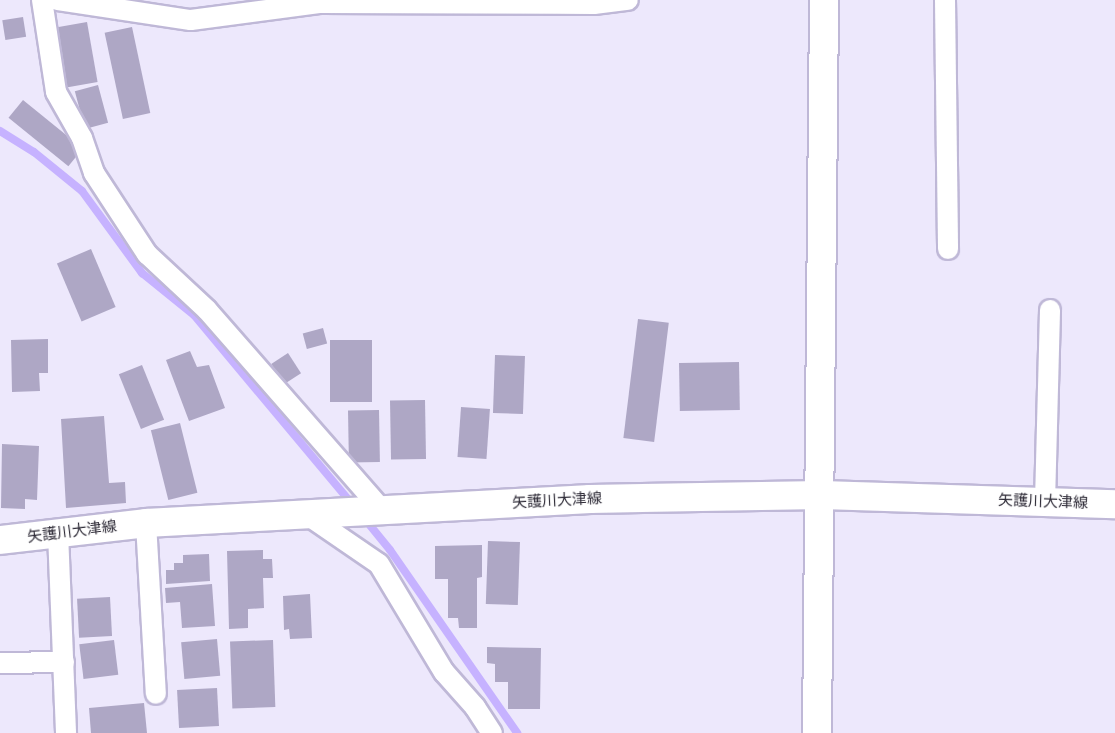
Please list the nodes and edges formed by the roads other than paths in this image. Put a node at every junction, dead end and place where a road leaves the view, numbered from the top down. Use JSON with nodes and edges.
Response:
{"nodes":[{"id":1,"x":42,"y":0,"type":"edge"},
{"id":2,"x":58,"y":0,"type":"edge"},
{"id":3,"x":628,"y":0,"type":"edge"},
{"id":4,"x":824,"y":0,"type":"edge"},
{"id":5,"x":945,"y":0,"type":"edge"},
{"id":6,"x":948,"y":249,"type":"dead end"},
{"id":7,"x":1050,"y":310,"type":"dead end"},
{"id":8,"x":822,"y":495,"type":"junction"},
{"id":9,"x":1045,"y":502,"type":"junction"},
{"id":10,"x":1115,"y":504,"type":"edge"},
{"id":11,"x":382,"y":510,"type":"junction"},
{"id":12,"x":306,"y":514,"type":"junction"},
{"id":13,"x":146,"y":523,"type":"junction"},
{"id":14,"x":58,"y":533,"type":"junction"},
{"id":15,"x":0,"y":540,"type":"edge"},
{"id":16,"x":64,"y":662,"type":"junction"},
{"id":17,"x":0,"y":663,"type":"edge"},
{"id":18,"x":156,"y":694,"type":"dead end"},
{"id":19,"x":66,"y":733,"type":"edge"},
{"id":20,"x":492,"y":733,"type":"edge"},
{"id":21,"x":817,"y":733,"type":"edge"}],
"edges":[{"from":1,"to":11,"type":"street"},
{"from":2,"to":3,"type":"street"},
{"from":4,"to":8,"type":"main road"},
{"from":5,"to":6,"type":"street"},
{"from":7,"to":9,"type":"street"},
{"from":8,"to":9,"type":"main road","name":"矢護川大津線"},
{"from":8,"to":11,"type":"main road","name":"矢護川大津線"},
{"from":8,"to":21,"type":"main road"},
{"from":9,"to":10,"type":"main road","name":"矢護川大津線"},
{"from":11,"to":12,"type":"main road","name":"矢護川大津線"},
{"from":12,"to":13,"type":"main road","name":"矢護川大津線"},
{"from":12,"to":20,"type":"street"},
{"from":13,"to":14,"type":"main road","name":"矢護川大津線"},
{"from":13,"to":18,"type":"street"},
{"from":14,"to":15,"type":"main road","name":"矢護川大津線"},
{"from":14,"to":16,"type":"street"},
{"from":16,"to":17,"type":"street"},
{"from":16,"to":19,"type":"street"}]}
